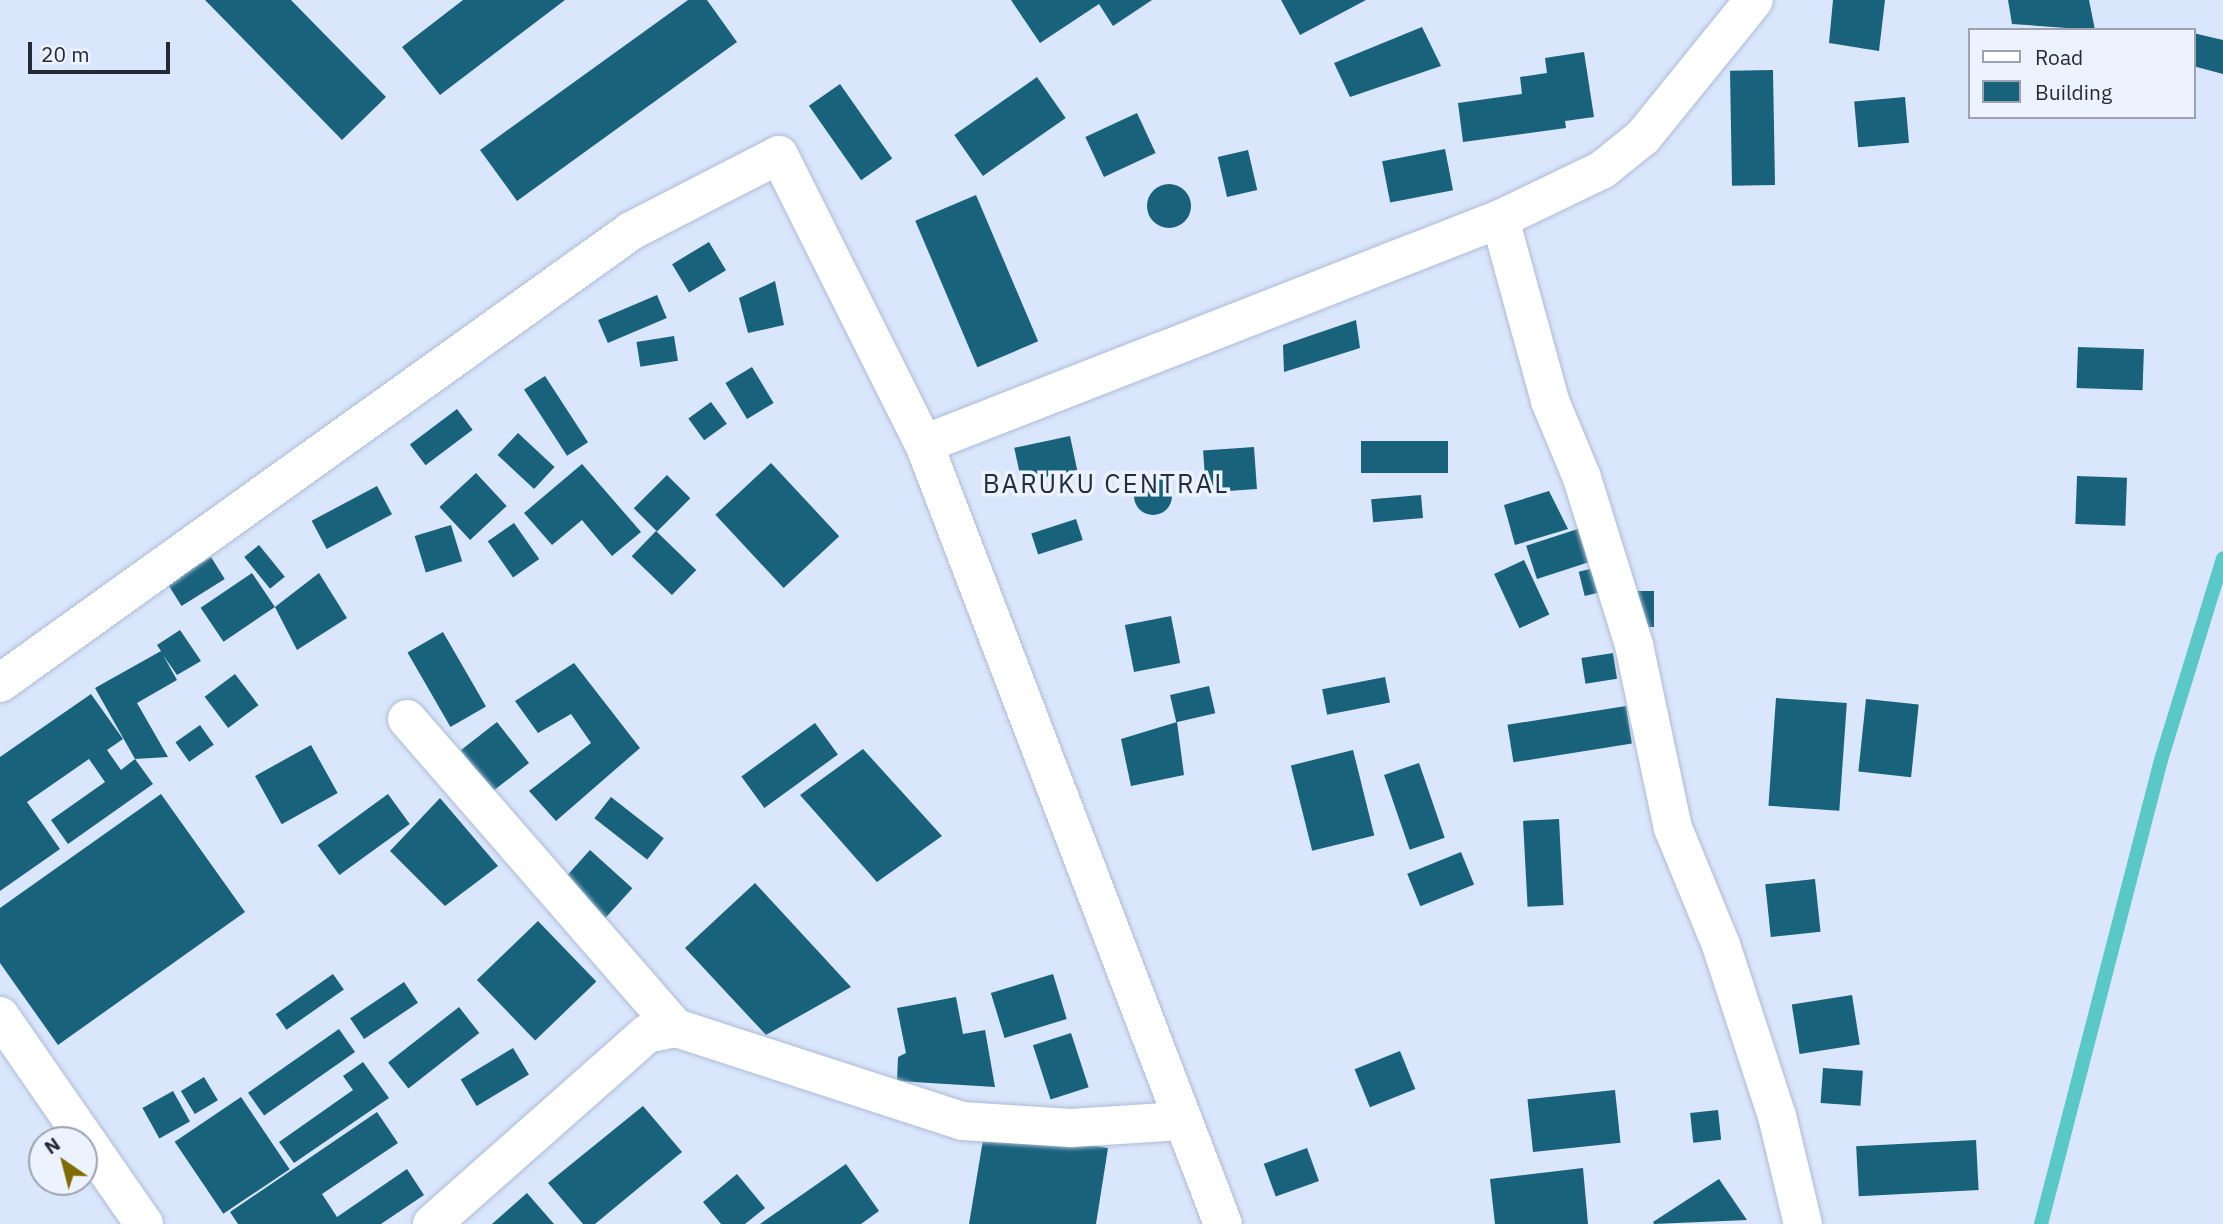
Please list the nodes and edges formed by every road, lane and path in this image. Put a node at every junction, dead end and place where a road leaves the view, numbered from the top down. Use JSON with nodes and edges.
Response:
{"nodes":[{"id":1,"x":1754,"y":0,"type":"edge"},
{"id":2,"x":1500,"y":219,"type":"junction"},
{"id":3,"x":925,"y":444,"type":"junction"},
{"id":4,"x":0,"y":683,"type":"edge"},
{"id":5,"x":407,"y":719,"type":"dead end"},
{"id":6,"x":0,"y":1016,"type":"edge"},
{"id":7,"x":676,"y":1028,"type":"junction"},
{"id":8,"x":1182,"y":1121,"type":"junction"},
{"id":9,"x":144,"y":1224,"type":"edge"},
{"id":10,"x":432,"y":1224,"type":"edge"},
{"id":11,"x":1223,"y":1224,"type":"edge"},
{"id":12,"x":1803,"y":1224,"type":"edge"}],
"edges":[{"from":1,"to":2,"type":"street"},
{"from":2,"to":3,"type":"street"},
{"from":2,"to":12,"type":"street"},
{"from":3,"to":4,"type":"street"},
{"from":3,"to":8,"type":"street"},
{"from":5,"to":7,"type":"street"},
{"from":6,"to":9,"type":"street"},
{"from":7,"to":8,"type":"street"},
{"from":7,"to":10,"type":"street"},
{"from":8,"to":11,"type":"street"}]}
